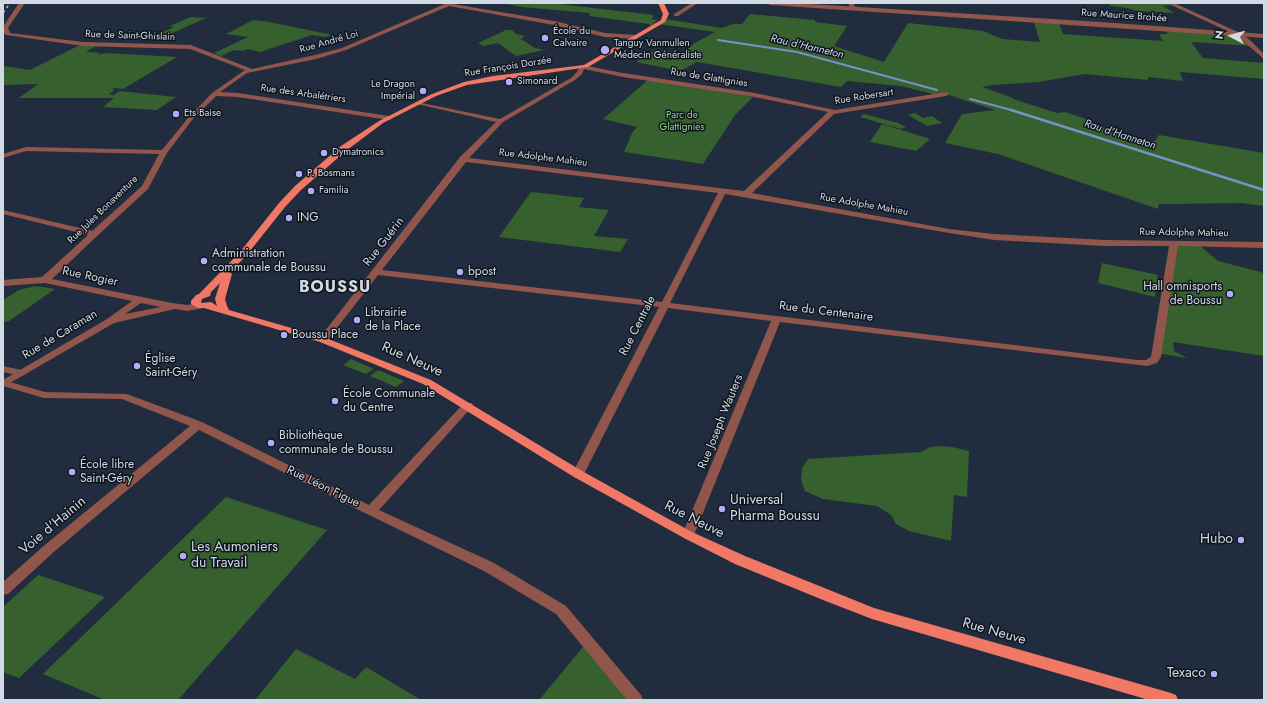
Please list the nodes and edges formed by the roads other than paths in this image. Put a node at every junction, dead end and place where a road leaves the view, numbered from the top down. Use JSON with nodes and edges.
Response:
{"nodes":[{"id":1,"x":22,"y":3,"type":"edge"},
{"id":2,"x":661,"y":3,"type":"edge"},
{"id":3,"x":695,"y":3,"type":"edge"},
{"id":4,"x":770,"y":3,"type":"edge"},
{"id":5,"x":1170,"y":3,"type":"edge"},
{"id":6,"x":450,"y":4,"type":"edge"},
{"id":7,"x":654,"y":4,"type":"edge"},
{"id":8,"x":852,"y":6,"type":"edge"},
{"id":9,"x":676,"y":15,"type":"dead end"},
{"id":10,"x":660,"y":21,"type":"junction"},
{"id":11,"x":1238,"y":34,"type":"junction"},
{"id":12,"x":605,"y":35,"type":"junction"},
{"id":13,"x":1264,"y":36,"type":"edge"},
{"id":14,"x":636,"y":37,"type":"junction"},
{"id":15,"x":626,"y":44,"type":"junction"},
{"id":16,"x":1264,"y":57,"type":"edge"},
{"id":17,"x":582,"y":67,"type":"junction"},
{"id":18,"x":250,"y":70,"type":"junction"},
{"id":19,"x":214,"y":94,"type":"junction"},
{"id":20,"x":946,"y":94,"type":"dead end"},
{"id":21,"x":419,"y":102,"type":"junction"},
{"id":22,"x":833,"y":111,"type":"junction"},
{"id":23,"x":389,"y":118,"type":"junction"},
{"id":24,"x":500,"y":121,"type":"junction"},
{"id":25,"x":164,"y":152,"type":"junction"},
{"id":26,"x":3,"y":156,"type":"edge"},
{"id":27,"x":463,"y":159,"type":"junction"},
{"id":28,"x":723,"y":191,"type":"junction"},
{"id":29,"x":746,"y":194,"type":"junction"},
{"id":30,"x":3,"y":212,"type":"edge"},
{"id":31,"x":94,"y":234,"type":"junction"},
{"id":32,"x":1174,"y":244,"type":"junction"},
{"id":33,"x":1264,"y":245,"type":"edge"},
{"id":34,"x":236,"y":262,"type":"junction"},
{"id":35,"x":376,"y":272,"type":"junction"},
{"id":36,"x":45,"y":280,"type":"junction"},
{"id":37,"x":3,"y":283,"type":"edge"},
{"id":38,"x":220,"y":298,"type":"junction"},
{"id":39,"x":139,"y":300,"type":"junction"},
{"id":40,"x":202,"y":302,"type":"junction"},
{"id":41,"x":664,"y":305,"type":"junction"},
{"id":42,"x":174,"y":306,"type":"junction"},
{"id":43,"x":227,"y":313,"type":"junction"},
{"id":44,"x":777,"y":319,"type":"junction"},
{"id":45,"x":110,"y":321,"type":"junction"},
{"id":46,"x":323,"y":340,"type":"junction"},
{"id":47,"x":3,"y":369,"type":"edge"},
{"id":48,"x":22,"y":373,"type":"junction"},
{"id":49,"x":4,"y":384,"type":"edge"},
{"id":50,"x":468,"y":405,"type":"junction"},
{"id":51,"x":198,"y":425,"type":"junction"},
{"id":52,"x":578,"y":474,"type":"junction"},
{"id":53,"x":370,"y":511,"type":"junction"},
{"id":54,"x":688,"y":535,"type":"junction"},
{"id":55,"x":3,"y":590,"type":"edge"},
{"id":56,"x":636,"y":700,"type":"edge"},
{"id":57,"x":1171,"y":700,"type":"edge"}],
"edges":[{"from":1,"to":18,"type":"street","name":"Rue de Saint-Ghislain"},
{"from":2,"to":10,"type":"main road"},
{"from":3,"to":9,"type":"street"},
{"from":4,"to":8,"type":"street","name":"Rue Maurice Brohée"},
{"from":5,"to":11,"type":"street"},
{"from":6,"to":12,"type":"street"},
{"from":6,"to":18,"type":"street","name":"Rue André Loi"},
{"from":7,"to":10,"type":"main road"},
{"from":8,"to":11,"type":"street","name":"Rue Maurice Brohée"},
{"from":10,"to":14,"type":"main road","name":"Rue François Dorzée"},
{"from":11,"to":13,"type":"street","name":"Rue Maurice Brohée"},
{"from":11,"to":16,"type":"street"},
{"from":12,"to":14,"type":"street"},
{"from":12,"to":15,"type":"street"},
{"from":14,"to":15,"type":"main road","name":"Rue François Dorzée"},
{"from":15,"to":17,"type":"main road","name":"Rue François Dorzée"},
{"from":17,"to":21,"type":"main road","name":"Rue François Dorzée"},
{"from":17,"to":22,"type":"street","name":"Rue de Glattignies"},
{"from":17,"to":24,"type":"street","name":"Rue Guérin"},
{"from":18,"to":19,"type":"street","name":"Rue André Loi"},
{"from":19,"to":23,"type":"street","name":"Rue des Arbalétriers"},
{"from":19,"to":25,"type":"street","name":"Rue Jules Bonaventure"},
{"from":20,"to":22,"type":"street","name":"Rue Robersart"},
{"from":21,"to":23,"type":"main road","name":"Rue François Dorzée"},
{"from":21,"to":24,"type":"street"},
{"from":22,"to":29,"type":"street","name":"Rue Robersart"},
{"from":23,"to":34,"type":"main road","name":"Rue François Dorzée"},
{"from":24,"to":27,"type":"street","name":"Rue Guérin"},
{"from":25,"to":26,"type":"street"},
{"from":25,"to":31,"type":"street","name":"Rue Jules Bonaventure"},
{"from":27,"to":28,"type":"street","name":"Rue Adolphe Mahieu"},
{"from":27,"to":35,"type":"street","name":"Rue Guérin"},
{"from":28,"to":29,"type":"street","name":"Rue Adolphe Mahieu"},
{"from":28,"to":41,"type":"street","name":"Rue Centrale"},
{"from":29,"to":32,"type":"street","name":"Rue Adolphe Mahieu"},
{"from":30,"to":31,"type":"street"},
{"from":31,"to":36,"type":"street","name":"Rue Jules Bonaventure"},
{"from":32,"to":33,"type":"street","name":"Rue Adolphe Mahieu"},
{"from":32,"to":44,"type":"street","name":"Rue du Centenaire"},
{"from":34,"to":38,"type":"main road","name":"Rue François Dorzée"},
{"from":34,"to":40,"type":"main road","name":"Rue François Dorzée"},
{"from":35,"to":41,"type":"street","name":"Rue du Centenaire"},
{"from":35,"to":46,"type":"street","name":"Rue Guérin"},
{"from":36,"to":37,"type":"street","name":"Rue Rogier"},
{"from":36,"to":39,"type":"street","name":"Rue Rogier"},
{"from":38,"to":40,"type":"main road"},
{"from":38,"to":43,"type":"main road"},
{"from":39,"to":42,"type":"street","name":"Rue Rogier"},
{"from":39,"to":45,"type":"street","name":"Rue de Caraman"},
{"from":40,"to":42,"type":"street","name":"Rue Rogier"},
{"from":40,"to":43,"type":"main road","name":"Rue Neuve"},
{"from":41,"to":44,"type":"street","name":"Rue du Centenaire"},
{"from":41,"to":52,"type":"street","name":"Rue Centrale"},
{"from":42,"to":45,"type":"street","name":"Rue de Caraman"},
{"from":43,"to":46,"type":"main road","name":"Rue Neuve"},
{"from":44,"to":54,"type":"street","name":"Rue Joseph Wauters"},
{"from":45,"to":48,"type":"street","name":"Rue de Caraman"},
{"from":46,"to":50,"type":"main road","name":"Rue Neuve"},
{"from":47,"to":48,"type":"street"},
{"from":48,"to":49,"type":"street","name":"Rue de Caraman"},
{"from":49,"to":51,"type":"street","name":"Rue Léon Figue"},
{"from":50,"to":52,"type":"main road","name":"Rue Neuve"},
{"from":50,"to":53,"type":"street"},
{"from":51,"to":53,"type":"street","name":"Rue Léon Figue"},
{"from":51,"to":55,"type":"street","name":"Voie d'Hainin"},
{"from":52,"to":54,"type":"main road","name":"Rue Neuve"},
{"from":53,"to":56,"type":"street","name":"Rue Léon Figue"},
{"from":54,"to":57,"type":"main road","name":"Rue Neuve"}]}
